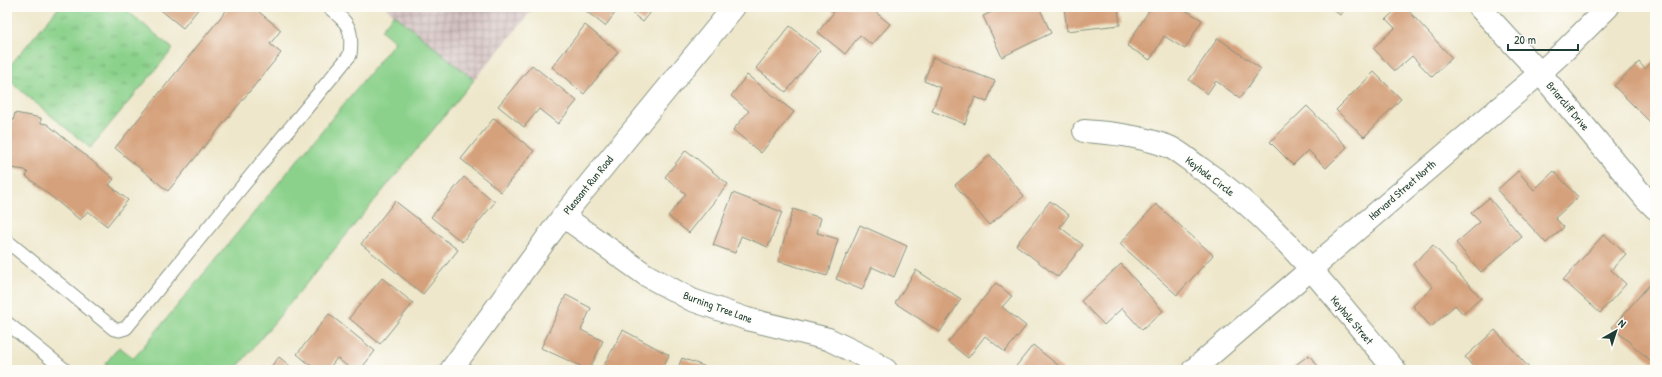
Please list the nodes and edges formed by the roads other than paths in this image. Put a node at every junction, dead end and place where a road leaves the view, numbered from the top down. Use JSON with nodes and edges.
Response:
{"nodes":[{"id":1,"x":329,"y":7,"type":"edge"},
{"id":2,"x":734,"y":7,"type":"edge"},
{"id":3,"x":1479,"y":7,"type":"edge"},
{"id":4,"x":1608,"y":7,"type":"edge"},
{"id":5,"x":1540,"y":73,"type":"junction"},
{"id":6,"x":1084,"y":131,"type":"dead end"},
{"id":7,"x":1655,"y":208,"type":"edge"},
{"id":8,"x":562,"y":216,"type":"junction"},
{"id":9,"x":7,"y":241,"type":"edge"},
{"id":10,"x":1310,"y":269,"type":"junction"},
{"id":11,"x":7,"y":323,"type":"edge"},
{"id":12,"x":65,"y":370,"type":"edge"},
{"id":13,"x":452,"y":370,"type":"edge"},
{"id":14,"x":886,"y":370,"type":"edge"},
{"id":15,"x":1193,"y":370,"type":"edge"},
{"id":16,"x":1395,"y":370,"type":"edge"}],
"edges":[{"from":1,"to":9,"type":"lane"},
{"from":2,"to":8,"type":"street","name":"Pleasant Run Road"},
{"from":3,"to":5,"type":"street","name":"Briarcliff Drive"},
{"from":4,"to":5,"type":"street","name":"Harvard Street North"},
{"from":5,"to":7,"type":"street","name":"Briarcliff Drive"},
{"from":5,"to":10,"type":"street","name":"Harvard Street North"},
{"from":6,"to":10,"type":"street","name":"Keyhole Circle"},
{"from":8,"to":13,"type":"street","name":"Pleasant Run Road"},
{"from":8,"to":14,"type":"street","name":"Burning Tree Lane"},
{"from":10,"to":15,"type":"street","name":"Harvard Street North"},
{"from":10,"to":16,"type":"street","name":"Keyhole Street"},
{"from":11,"to":12,"type":"lane"}]}
